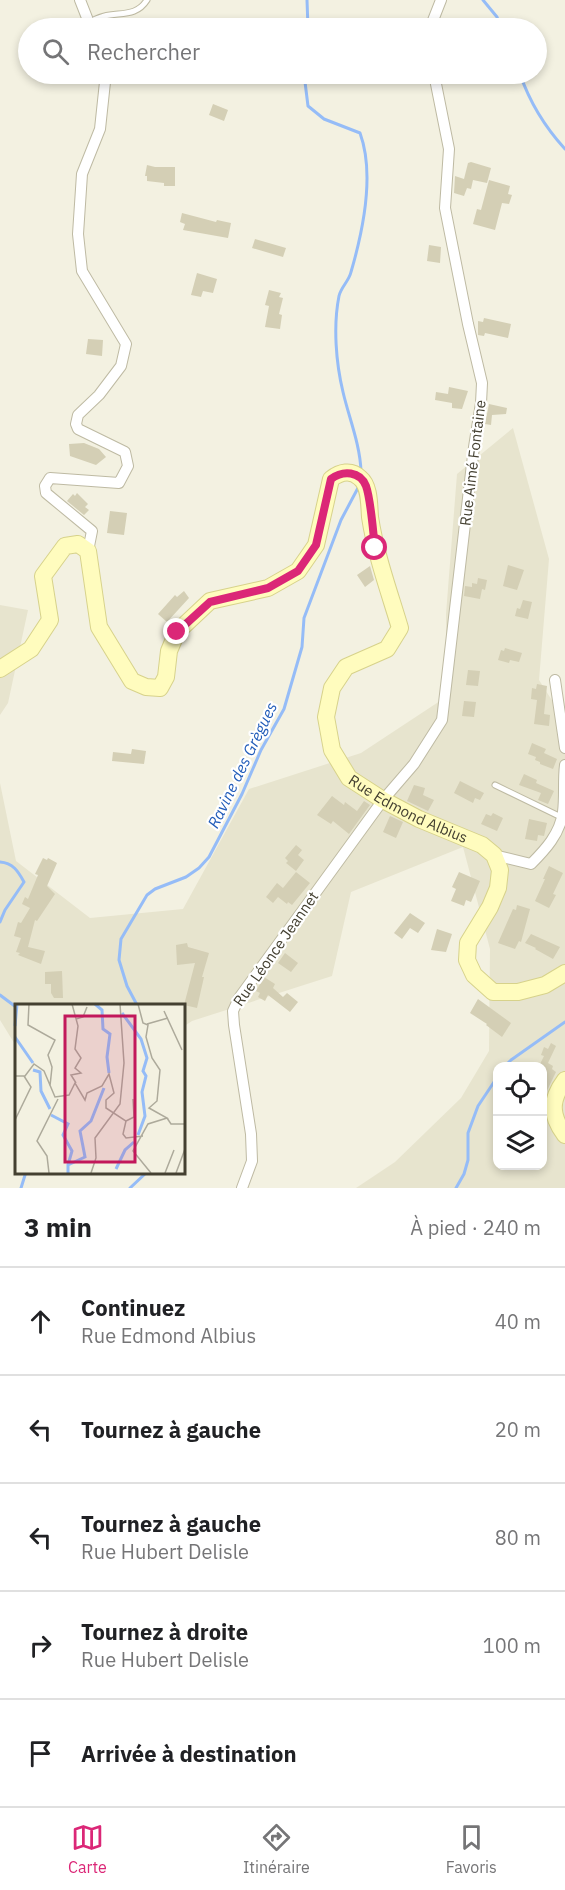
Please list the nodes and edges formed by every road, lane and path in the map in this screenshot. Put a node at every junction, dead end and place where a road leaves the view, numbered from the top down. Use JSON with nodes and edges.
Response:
{"nodes":[{"id":1,"x":80,"y":0,"type":"edge"},
{"id":2,"x":147,"y":0,"type":"edge"},
{"id":3,"x":441,"y":0,"type":"edge"},
{"id":4,"x":87,"y":18,"type":"edge"},
{"id":5,"x":97,"y":18,"type":"edge"},
{"id":6,"x":434,"y":18,"type":"edge"},
{"id":7,"x":105,"y":84,"type":"edge"},
{"id":8,"x":435,"y":84,"type":"edge"},
{"id":9,"x":88,"y":551,"type":"junction"},
{"id":10,"x":0,"y":669,"type":"edge"},
{"id":11,"x":555,"y":680,"type":"dead end"},
{"id":12,"x":565,"y":748,"type":"edge"},
{"id":13,"x":565,"y":765,"type":"edge"},
{"id":14,"x":495,"y":785,"type":"dead end"},
{"id":15,"x":382,"y":800,"type":"junction"},
{"id":16,"x":562,"y":817,"type":"junction"},
{"id":17,"x":494,"y":855,"type":"junction"},
{"id":18,"x":565,"y":973,"type":"edge"},
{"id":19,"x":565,"y":1080,"type":"edge"},
{"id":20,"x":565,"y":1135,"type":"edge"},
{"id":21,"x":242,"y":1188,"type":"edge"}],
"edges":[{"from":1,"to":4,"type":"street"},
{"from":2,"to":5,"type":"lane"},
{"from":3,"to":6,"type":"street"},
{"from":7,"to":9,"type":"street"},
{"from":8,"to":15,"type":"street","name":"Rue Aimé Fontaine"},
{"from":9,"to":10,"type":"main road"},
{"from":9,"to":15,"type":"main road","name":"Rue Edmond Albius"},
{"from":11,"to":12,"type":"street"},
{"from":13,"to":16,"type":"street"},
{"from":14,"to":16,"type":"lane"},
{"from":15,"to":17,"type":"main road","name":"Rue Edmond Albius"},
{"from":15,"to":21,"type":"street","name":"Rue Léonce Jeannet"},
{"from":16,"to":17,"type":"street"},
{"from":17,"to":18,"type":"main road"},
{"from":19,"to":20,"type":"main road"}]}
